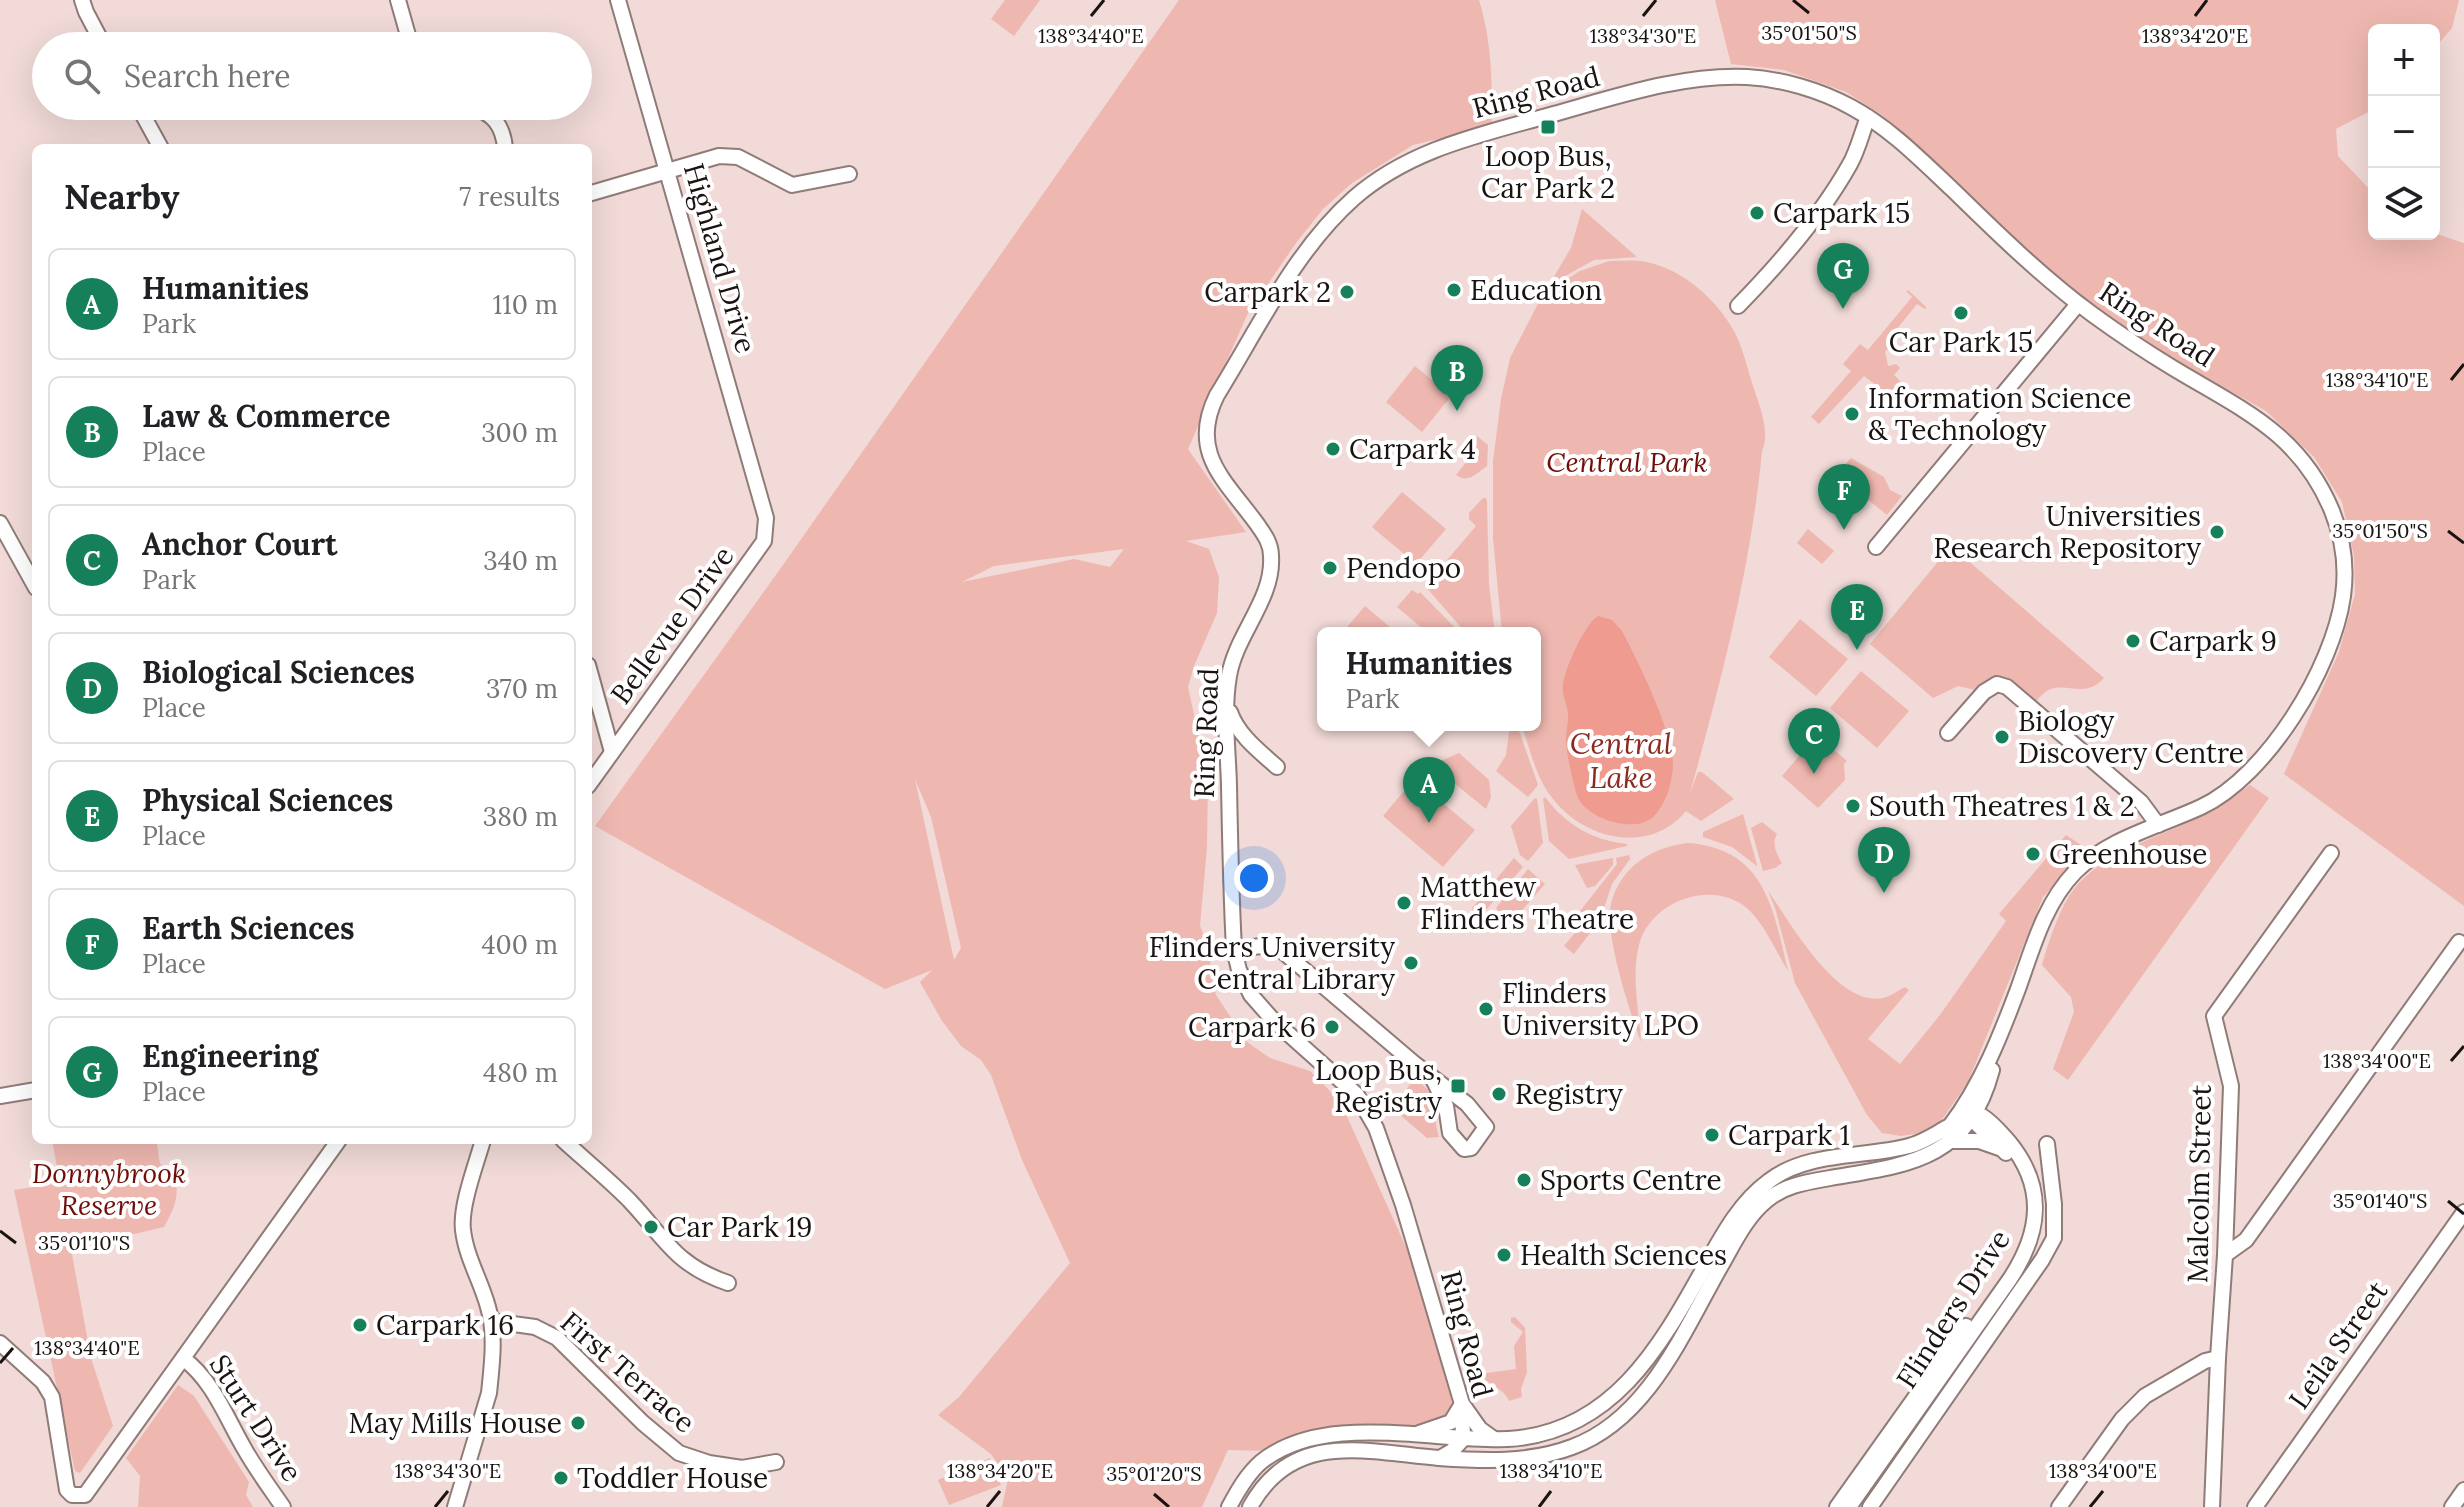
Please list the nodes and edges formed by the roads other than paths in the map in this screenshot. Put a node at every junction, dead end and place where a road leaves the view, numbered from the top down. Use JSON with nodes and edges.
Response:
{"nodes":[{"id":1,"x":82,"y":0,"type":"edge"},
{"id":2,"x":398,"y":0,"type":"edge"},
{"id":3,"x":618,"y":0,"type":"edge"},
{"id":4,"x":97,"y":32,"type":"edge"},
{"id":5,"x":407,"y":32,"type":"edge"},
{"id":6,"x":1868,"y":117,"type":"junction"},
{"id":7,"x":146,"y":120,"type":"edge"},
{"id":8,"x":495,"y":120,"type":"edge"},
{"id":9,"x":159,"y":144,"type":"edge"},
{"id":10,"x":504,"y":144,"type":"edge"},
{"id":11,"x":668,"y":172,"type":"junction"},
{"id":12,"x":849,"y":174,"type":"dead end"},
{"id":13,"x":592,"y":193,"type":"edge"},
{"id":14,"x":2078,"y":304,"type":"junction"},
{"id":15,"x":1738,"y":306,"type":"dead end"},
{"id":16,"x":0,"y":523,"type":"edge"},
{"id":17,"x":766,"y":530,"type":"joint"},
{"id":18,"x":1876,"y":547,"type":"dead end"},
{"id":19,"x":32,"y":581,"type":"edge"},
{"id":20,"x":592,"y":680,"type":"edge"},
{"id":21,"x":1227,"y":704,"type":"junction"},
{"id":22,"x":1948,"y":733,"type":"dead end"},
{"id":23,"x":612,"y":752,"type":"junction"},
{"id":24,"x":1277,"y":767,"type":"dead end"},
{"id":25,"x":592,"y":780,"type":"edge"},
{"id":26,"x":2158,"y":825,"type":"junction"},
{"id":27,"x":2331,"y":853,"type":"dead end"},
{"id":28,"x":2459,"y":942,"type":"dead end"},
{"id":29,"x":1234,"y":949,"type":"junction"},
{"id":30,"x":2003,"y":1029,"type":"junction"},
{"id":31,"x":1991,"y":1075,"type":"junction"},
{"id":32,"x":1432,"y":1077,"type":"junction"},
{"id":33,"x":1978,"y":1083,"type":"junction"},
{"id":34,"x":32,"y":1091,"type":"edge"},
{"id":35,"x":0,"y":1096,"type":"edge"},
{"id":36,"x":1972,"y":1119,"type":"junction"},
{"id":37,"x":1997,"y":1128,"type":"junction"},
{"id":38,"x":1951,"y":1134,"type":"junction"},
{"id":39,"x":336,"y":1144,"type":"edge"},
{"id":40,"x":482,"y":1144,"type":"edge"},
{"id":41,"x":567,"y":1144,"type":"edge"},
{"id":42,"x":2047,"y":1144,"type":"dead end"},
{"id":43,"x":2003,"y":1149,"type":"junction"},
{"id":44,"x":1881,"y":1150,"type":"junction"},
{"id":45,"x":1869,"y":1172,"type":"junction"},
{"id":46,"x":2464,"y":1212,"type":"edge"},
{"id":47,"x":2225,"y":1255,"type":"junction"},
{"id":48,"x":728,"y":1283,"type":"dead end"},
{"id":49,"x":492,"y":1321,"type":"junction"},
{"id":50,"x":0,"y":1343,"type":"edge"},
{"id":51,"x":2218,"y":1358,"type":"junction"},
{"id":52,"x":184,"y":1359,"type":"junction"},
{"id":53,"x":1462,"y":1404,"type":"junction"},
{"id":54,"x":1411,"y":1435,"type":"junction"},
{"id":55,"x":1463,"y":1439,"type":"junction"},
{"id":56,"x":1494,"y":1440,"type":"junction"},
{"id":57,"x":1548,"y":1454,"type":"junction"},
{"id":58,"x":1440,"y":1458,"type":"junction"},
{"id":59,"x":776,"y":1462,"type":"dead end"},
{"id":60,"x":2464,"y":1490,"type":"edge"},
{"id":61,"x":283,"y":1507,"type":"edge"},
{"id":62,"x":455,"y":1507,"type":"edge"},
{"id":63,"x":1229,"y":1507,"type":"edge"},
{"id":64,"x":1250,"y":1507,"type":"edge"},
{"id":65,"x":1837,"y":1507,"type":"edge"},
{"id":66,"x":1849,"y":1507,"type":"edge"},
{"id":67,"x":1870,"y":1507,"type":"edge"},
{"id":68,"x":2059,"y":1507,"type":"edge"},
{"id":69,"x":2212,"y":1507,"type":"edge"},
{"id":70,"x":2255,"y":1507,"type":"edge"},
{"id":71,"x":2452,"y":1507,"type":"edge"}],
"edges":[{"from":1,"to":4,"type":"street"},
{"from":2,"to":5,"type":"street"},
{"from":3,"to":11,"type":"street","name":"Highland Drive"},
{"from":6,"to":14,"type":"street","name":"Ring Road"},
{"from":6,"to":15,"type":"street"},
{"from":6,"to":21,"type":"street","name":"Ring Road"},
{"from":7,"to":9,"type":"street"},
{"from":8,"to":10,"type":"street"},
{"from":11,"to":12,"type":"street"},
{"from":11,"to":13,"type":"street"},
{"from":11,"to":17,"type":"street","name":"Highland Drive"},
{"from":14,"to":18,"type":"street"},
{"from":14,"to":26,"type":"street","name":"Ring Road"},
{"from":16,"to":19,"type":"street"},
{"from":17,"to":23,"type":"street","name":"Bellevue Drive"},
{"from":20,"to":23,"type":"street"},
{"from":21,"to":24,"type":"street"},
{"from":21,"to":29,"type":"street","name":"Ring Road"},
{"from":22,"to":26,"type":"street"},
{"from":23,"to":25,"type":"street","name":"Bellevue Drive"},
{"from":26,"to":30,"type":"street","name":"Ring Road"},
{"from":27,"to":47,"type":"street","name":"Malcolm Street"},
{"from":28,"to":47,"type":"street"},
{"from":29,"to":32,"type":"street"},
{"from":29,"to":53,"type":"street","name":"Ring Road"},
{"from":30,"to":31,"type":"street","name":"Ring Road"},
{"from":30,"to":33,"type":"street","name":"Ring Road"},
{"from":31,"to":36,"type":"street","name":"Ring Road"},
{"from":31,"to":37,"type":"street","name":"Flinders Drive"},
{"from":32,"to":32,"type":"street"},
{"from":33,"to":36,"type":"street"},
{"from":33,"to":38,"type":"street","name":"Ring Road"},
{"from":34,"to":35,"type":"street"},
{"from":36,"to":37,"type":"street"},
{"from":36,"to":38,"type":"street"},
{"from":36,"to":43,"type":"street","name":"Flinders Drive"},
{"from":37,"to":66,"type":"street","name":"Flinders Drive"},
{"from":38,"to":43,"type":"street"},
{"from":38,"to":44,"type":"street"},
{"from":38,"to":45,"type":"street"},
{"from":39,"to":52,"type":"street"},
{"from":40,"to":49,"type":"street"},
{"from":41,"to":48,"type":"street"},
{"from":42,"to":67,"type":"street"},
{"from":43,"to":65,"type":"street","name":"Flinders Drive"},
{"from":44,"to":45,"type":"street"},
{"from":44,"to":56,"type":"street"},
{"from":45,"to":57,"type":"street"},
{"from":46,"to":70,"type":"street","name":"Leila Street"},
{"from":47,"to":51,"type":"street","name":"Malcolm Street"},
{"from":49,"to":59,"type":"street","name":"First Terrace"},
{"from":49,"to":62,"type":"street"},
{"from":50,"to":52,"type":"street"},
{"from":51,"to":68,"type":"street"},
{"from":51,"to":69,"type":"street","name":"Malcolm Street"},
{"from":52,"to":61,"type":"street","name":"Sturt Drive"},
{"from":53,"to":54,"type":"street"},
{"from":53,"to":55,"type":"street","name":"Ring Road"},
{"from":53,"to":56,"type":"street"},
{"from":54,"to":55,"type":"street"},
{"from":54,"to":63,"type":"street"},
{"from":55,"to":56,"type":"street"},
{"from":55,"to":57,"type":"street"},
{"from":55,"to":58,"type":"street","name":"Ring Road"},
{"from":57,"to":58,"type":"street"},
{"from":58,"to":64,"type":"street"},
{"from":60,"to":71,"type":"street"}]}
